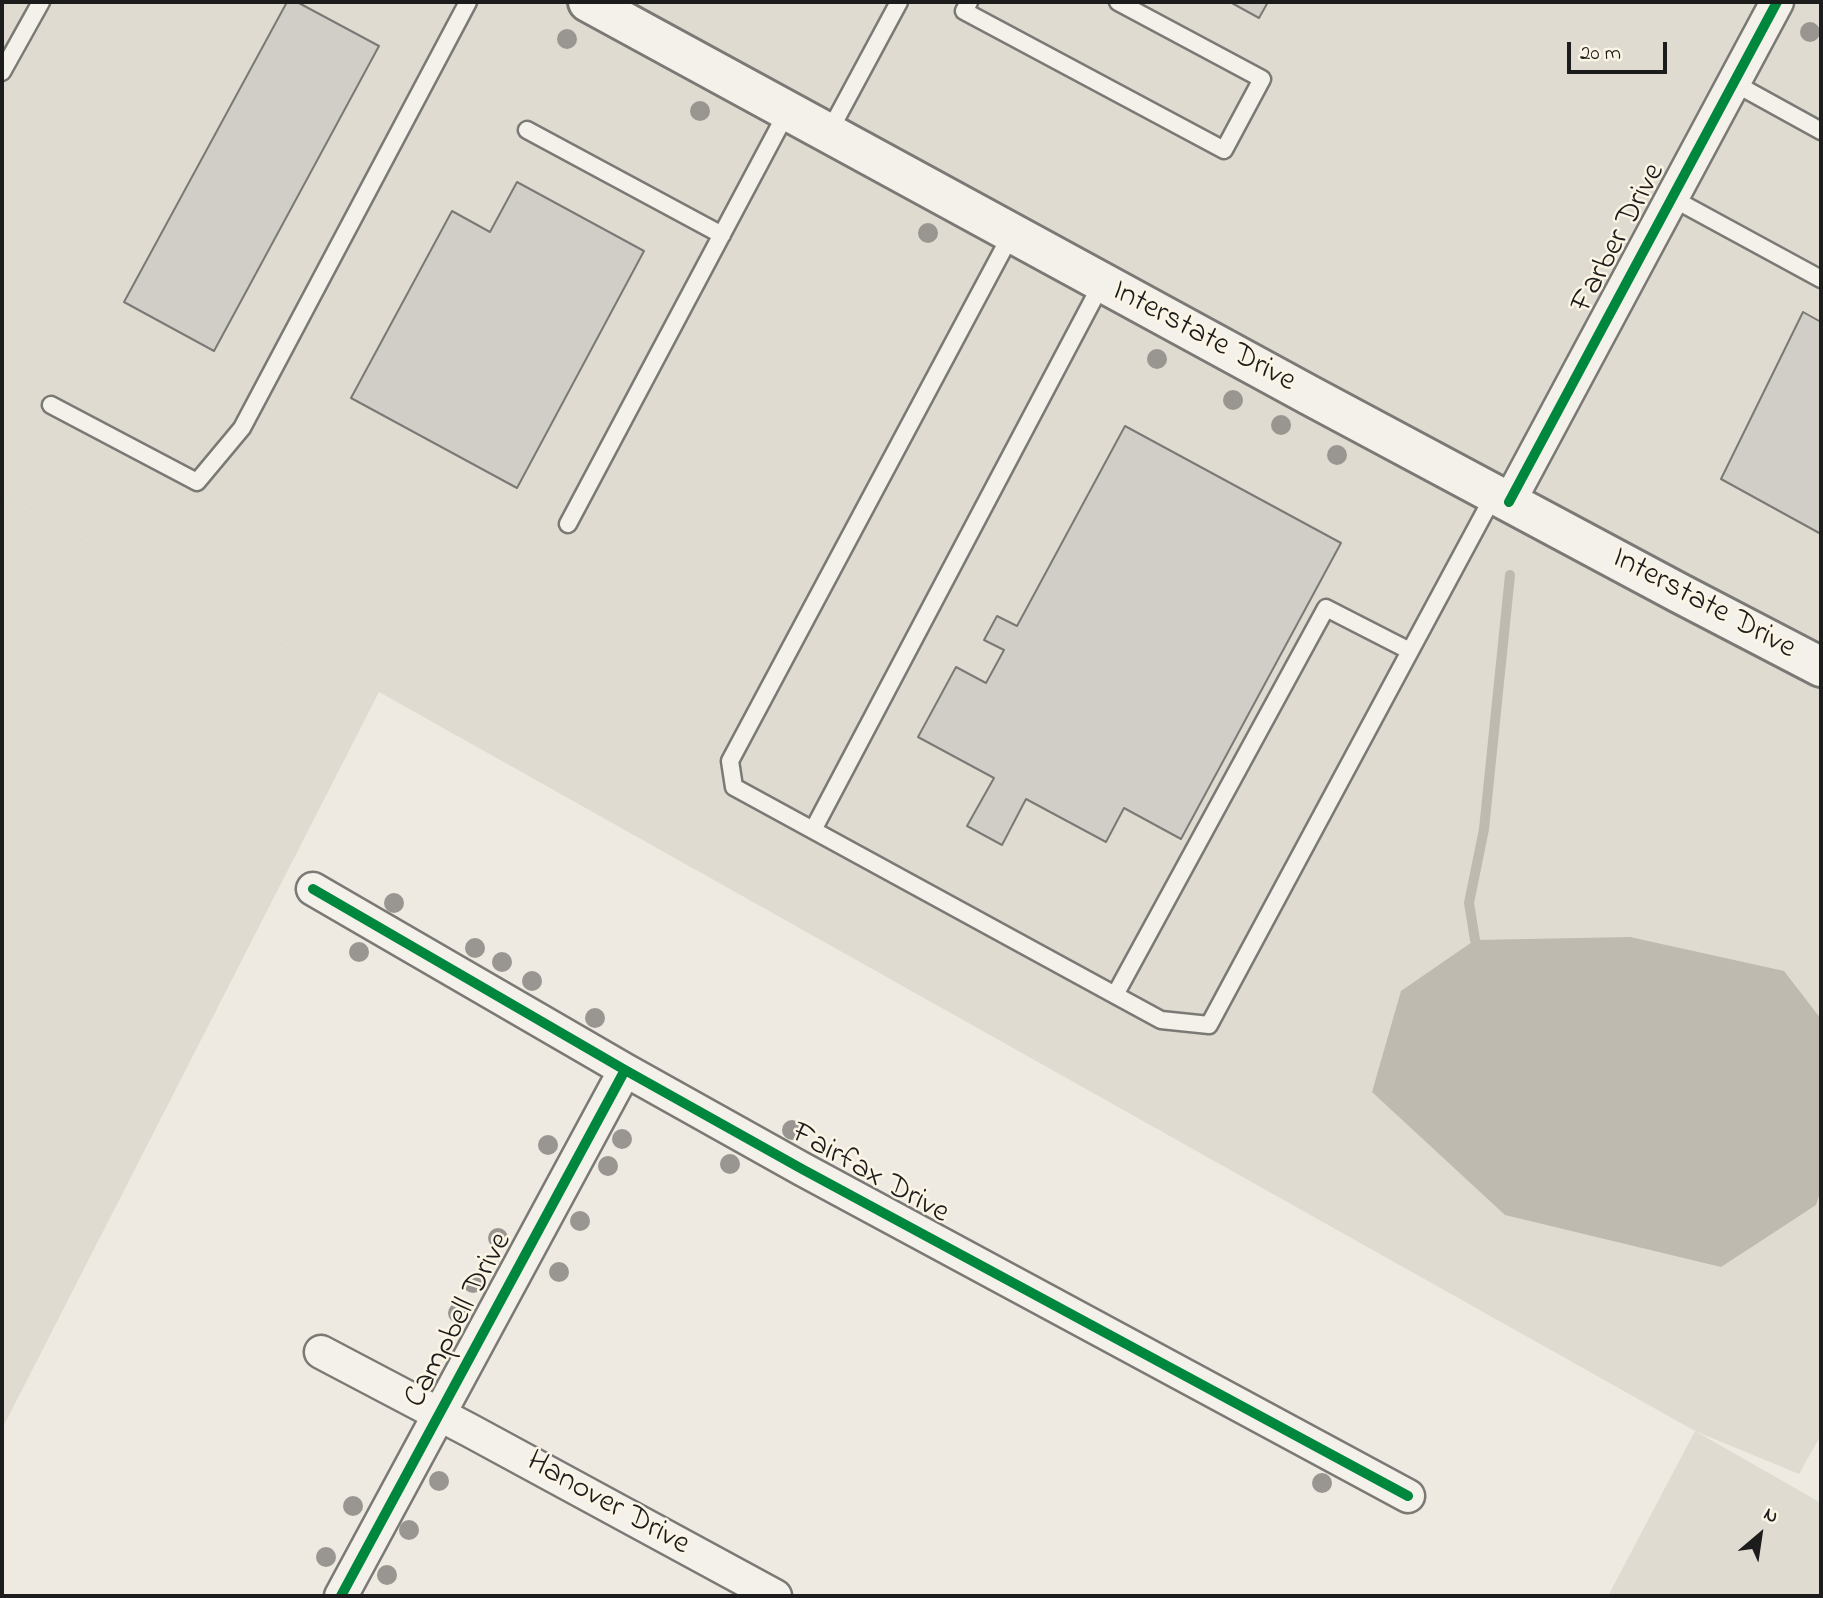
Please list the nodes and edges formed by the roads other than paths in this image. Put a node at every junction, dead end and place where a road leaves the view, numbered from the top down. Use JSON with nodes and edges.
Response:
{"nodes":[{"id":1,"x":41,"y":2,"type":"edge"},
{"id":2,"x":468,"y":2,"type":"edge"},
{"id":3,"x":588,"y":2,"type":"edge"},
{"id":4,"x":899,"y":2,"type":"edge"},
{"id":5,"x":969,"y":2,"type":"edge"},
{"id":6,"x":1118,"y":2,"type":"edge"},
{"id":7,"x":1777,"y":2,"type":"edge"},
{"id":8,"x":2,"y":72,"type":"edge"},
{"id":9,"x":1734,"y":83,"type":"junction"},
{"id":10,"x":787,"y":111,"type":"junction"},
{"id":11,"x":527,"y":130,"type":"dead end"},
{"id":12,"x":1821,"y":131,"type":"edge"},
{"id":13,"x":828,"y":134,"type":"junction"},
{"id":14,"x":1672,"y":198,"type":"junction"},
{"id":15,"x":1012,"y":233,"type":"junction"},
{"id":16,"x":722,"y":235,"type":"junction"},
{"id":17,"x":1821,"y":279,"type":"edge"},
{"id":18,"x":1102,"y":283,"type":"junction"},
{"id":19,"x":51,"y":405,"type":"dead end"},
{"id":20,"x":1502,"y":498,"type":"junction"},
{"id":21,"x":568,"y":524,"type":"dead end"},
{"id":22,"x":1410,"y":651,"type":"junction"},
{"id":23,"x":1821,"y":667,"type":"edge"},
{"id":24,"x":813,"y":830,"type":"junction"},
{"id":25,"x":313,"y":889,"type":"dead end"},
{"id":26,"x":1115,"y":995,"type":"junction"},
{"id":27,"x":625,"y":1069,"type":"junction"},
{"id":28,"x":321,"y":1352,"type":"dead end"},
{"id":29,"x":440,"y":1414,"type":"junction"},
{"id":30,"x":1408,"y":1496,"type":"dead end"},
{"id":31,"x":341,"y":1596,"type":"edge"},
{"id":32,"x":775,"y":1596,"type":"edge"}],
"edges":[{"from":1,"to":8,"type":"lane"},
{"from":2,"to":19,"type":"lane"},
{"from":3,"to":10,"type":"main road","name":"Interstate Drive"},
{"from":4,"to":13,"type":"lane"},
{"from":5,"to":6,"type":"lane"},
{"from":7,"to":9,"type":"street","name":"Farber Drive"},
{"from":9,"to":12,"type":"lane"},
{"from":9,"to":14,"type":"street","name":"Farber Drive"},
{"from":10,"to":13,"type":"main road","name":"Interstate Drive"},
{"from":10,"to":16,"type":"lane"},
{"from":11,"to":16,"type":"lane"},
{"from":13,"to":15,"type":"main road","name":"Interstate Drive"},
{"from":14,"to":17,"type":"lane"},
{"from":14,"to":20,"type":"street","name":"Farber Drive"},
{"from":15,"to":18,"type":"main road","name":"Interstate Drive"},
{"from":15,"to":24,"type":"lane"},
{"from":16,"to":21,"type":"lane"},
{"from":18,"to":20,"type":"main road","name":"Interstate Drive"},
{"from":18,"to":24,"type":"lane"},
{"from":20,"to":22,"type":"lane"},
{"from":20,"to":23,"type":"main road","name":"Interstate Drive"},
{"from":22,"to":26,"type":"lane"},
{"from":22,"to":26,"type":"lane"},
{"from":24,"to":26,"type":"lane"},
{"from":25,"to":27,"type":"street","name":"Fairfax Drive"},
{"from":27,"to":29,"type":"street","name":"Campbell Drive"},
{"from":27,"to":30,"type":"street","name":"Fairfax Drive"},
{"from":28,"to":29,"type":"street","name":"Hanover Drive"},
{"from":29,"to":31,"type":"street","name":"Campbell Drive"},
{"from":29,"to":32,"type":"street","name":"Hanover Drive"}]}
